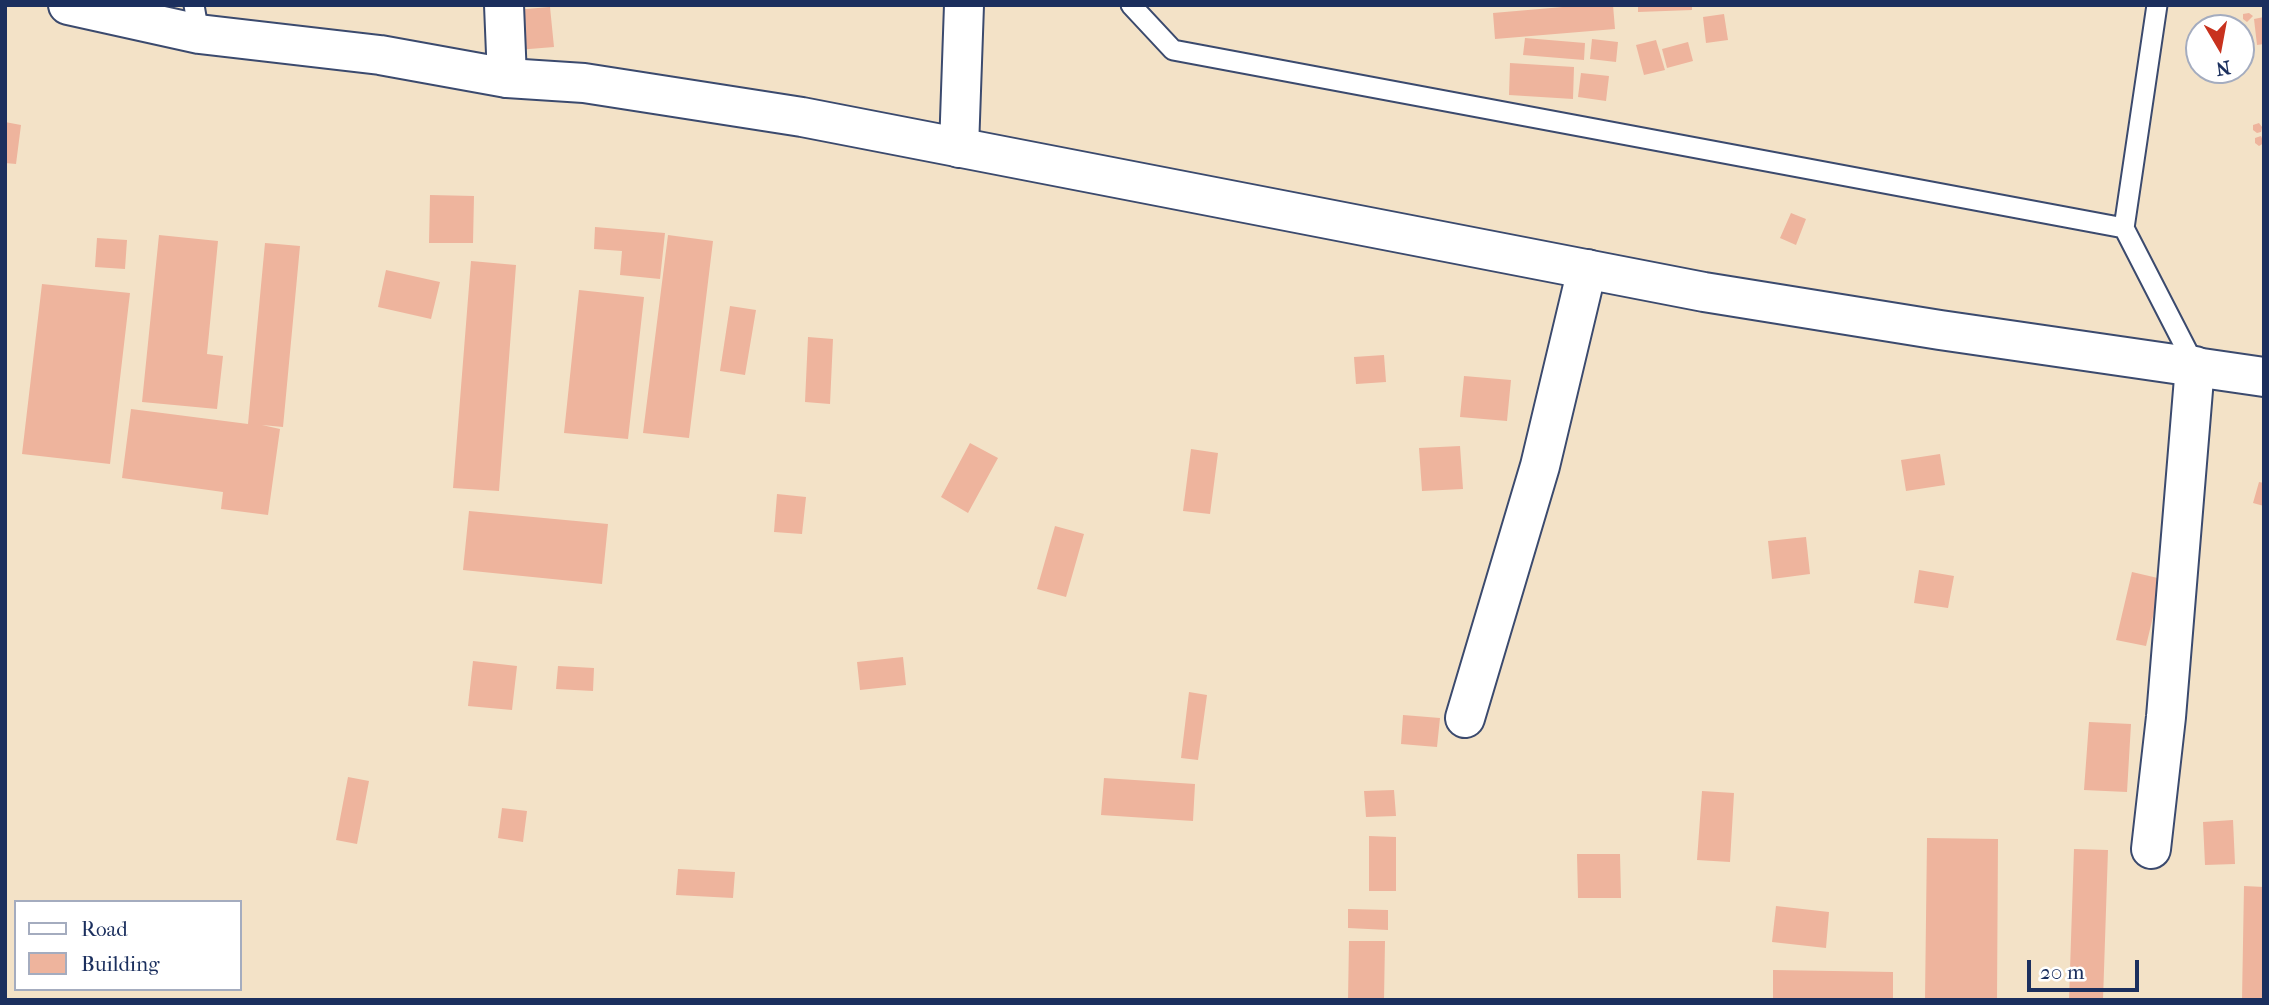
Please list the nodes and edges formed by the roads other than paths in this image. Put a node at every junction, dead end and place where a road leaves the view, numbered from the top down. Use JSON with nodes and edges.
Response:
{"nodes":[{"id":1,"x":68,"y":5,"type":"edge"},
{"id":2,"x":504,"y":5,"type":"edge"},
{"id":3,"x":964,"y":5,"type":"edge"},
{"id":4,"x":1131,"y":5,"type":"edge"},
{"id":5,"x":2157,"y":5,"type":"edge"},
{"id":6,"x":197,"y":20,"type":"edge"},
{"id":7,"x":507,"y":78,"type":"junction"},
{"id":8,"x":959,"y":148,"type":"junction"},
{"id":9,"x":2124,"y":228,"type":"junction"},
{"id":10,"x":1587,"y":269,"type":"junction"},
{"id":11,"x":2195,"y":366,"type":"junction"},
{"id":12,"x":2264,"y":377,"type":"edge"},
{"id":13,"x":1465,"y":718,"type":"dead end"},
{"id":14,"x":2151,"y":849,"type":"dead end"}],
"edges":[{"from":1,"to":6,"type":"main road"},
{"from":2,"to":7,"type":"main road"},
{"from":3,"to":8,"type":"main road"},
{"from":4,"to":9,"type":"lane"},
{"from":5,"to":9,"type":"lane"},
{"from":6,"to":7,"type":"main road"},
{"from":7,"to":8,"type":"main road"},
{"from":8,"to":10,"type":"main road"},
{"from":9,"to":11,"type":"lane"},
{"from":10,"to":11,"type":"main road"},
{"from":10,"to":13,"type":"main road"},
{"from":11,"to":12,"type":"main road"},
{"from":11,"to":14,"type":"main road"}]}
